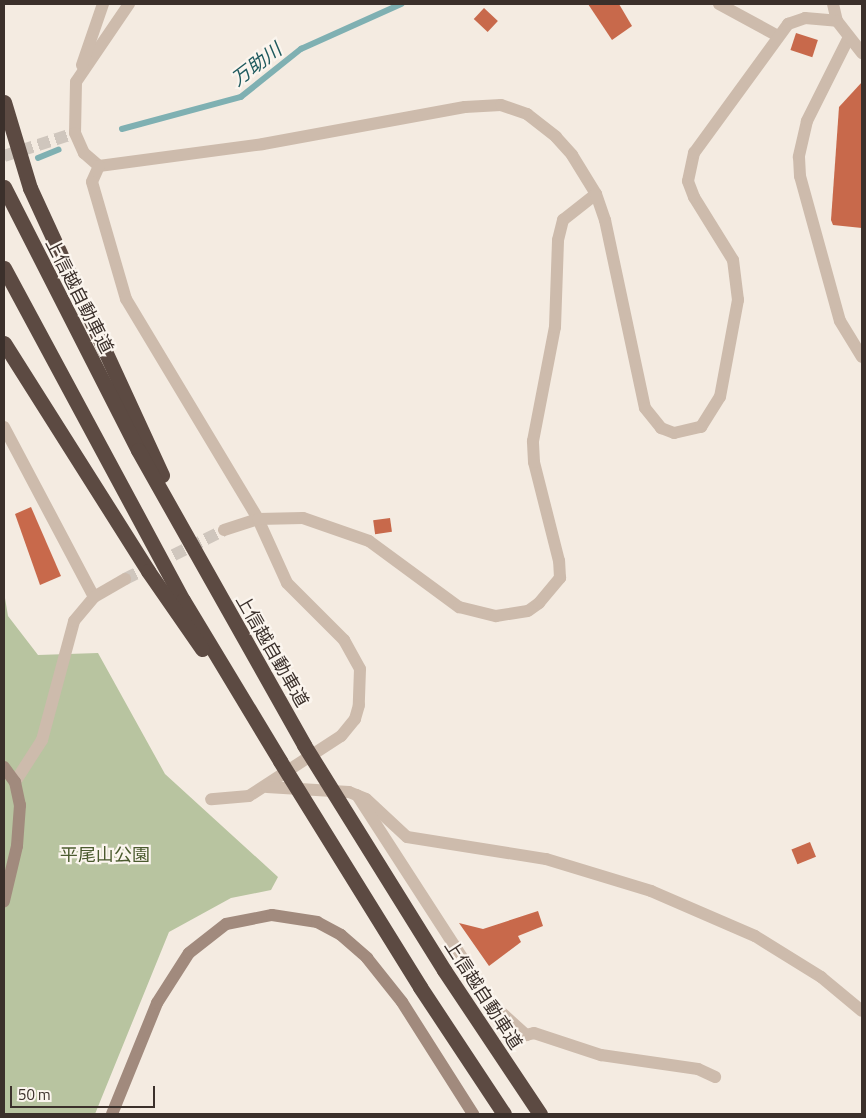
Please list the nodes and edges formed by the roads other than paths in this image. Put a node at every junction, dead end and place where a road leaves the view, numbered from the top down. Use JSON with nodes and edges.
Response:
{"nodes":[{"id":1,"x":102,"y":4,"type":"edge"},
{"id":2,"x":129,"y":4,"type":"edge"},
{"id":3,"x":720,"y":4,"type":"edge"},
{"id":4,"x":833,"y":4,"type":"edge"},
{"id":5,"x":837,"y":20,"type":"junction"},
{"id":6,"x":778,"y":36,"type":"junction"},
{"id":7,"x":848,"y":39,"type":"junction"},
{"id":8,"x":862,"y":53,"type":"edge"},
{"id":9,"x":76,"y":82,"type":"junction"},
{"id":10,"x":4,"y":102,"type":"edge"},
{"id":11,"x":99,"y":166,"type":"junction"},
{"id":12,"x":4,"y":187,"type":"edge"},
{"id":13,"x":596,"y":194,"type":"junction"},
{"id":14,"x":4,"y":268,"type":"edge"},
{"id":15,"x":4,"y":343,"type":"edge"},
{"id":16,"x":862,"y":357,"type":"edge"},
{"id":17,"x":4,"y":427,"type":"edge"},
{"id":18,"x":258,"y":519,"type":"junction"},
{"id":19,"x":224,"y":530,"type":"tunnel mouth"},
{"id":20,"x":125,"y":579,"type":"tunnel mouth"},
{"id":21,"x":212,"y":586,"type":"junction"},
{"id":22,"x":94,"y":597,"type":"junction"},
{"id":23,"x":280,"y":761,"type":"junction"},
{"id":24,"x":4,"y":767,"type":"edge"},
{"id":25,"x":15,"y":782,"type":"junction"},
{"id":26,"x":267,"y":787,"type":"junction"},
{"id":27,"x":357,"y":795,"type":"junction"},
{"id":28,"x":211,"y":799,"type":"dead end"},
{"id":29,"x":4,"y":901,"type":"edge"},
{"id":30,"x":862,"y":1011,"type":"edge"},
{"id":31,"x":716,"y":1077,"type":"dead end"},
{"id":32,"x":112,"y":1114,"type":"edge"},
{"id":33,"x":473,"y":1114,"type":"edge"},
{"id":34,"x":504,"y":1114,"type":"edge"},
{"id":35,"x":540,"y":1114,"type":"edge"}],
"edges":[{"from":1,"to":9,"type":"street"},
{"from":2,"to":9,"type":"street"},
{"from":3,"to":6,"type":"street"},
{"from":4,"to":5,"type":"street"},
{"from":5,"to":6,"type":"street"},
{"from":5,"to":7,"type":"street"},
{"from":6,"to":13,"type":"street"},
{"from":7,"to":8,"type":"street"},
{"from":7,"to":16,"type":"street"},
{"from":9,"to":11,"type":"street"},
{"from":10,"to":21,"type":"highway"},
{"from":11,"to":13,"type":"street"},
{"from":11,"to":18,"type":"street"},
{"from":12,"to":21,"type":"highway","name":"上信越自動車道"},
{"from":13,"to":18,"type":"street"},
{"from":14,"to":23,"type":"highway"},
{"from":15,"to":23,"type":"highway"},
{"from":17,"to":22,"type":"street"},
{"from":18,"to":19,"type":"street"},
{"from":18,"to":26,"type":"street"},
{"from":20,"to":22,"type":"street"},
{"from":21,"to":35,"type":"highway","name":"上信越自動車道","bridge":true},
{"from":22,"to":25,"type":"street"},
{"from":23,"to":34,"type":"highway","bridge":true},
{"from":24,"to":25,"type":"street"},
{"from":25,"to":29,"type":"street"},
{"from":26,"to":27,"type":"street"},
{"from":26,"to":28,"type":"street"},
{"from":27,"to":30,"type":"street"},
{"from":27,"to":31,"type":"street"},
{"from":32,"to":33,"type":"street"}]}
